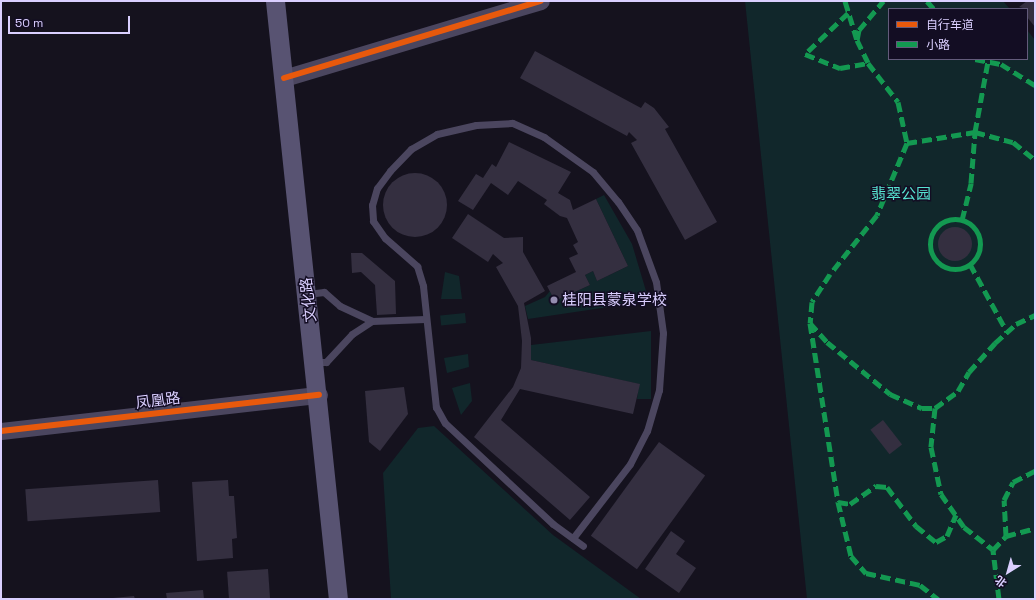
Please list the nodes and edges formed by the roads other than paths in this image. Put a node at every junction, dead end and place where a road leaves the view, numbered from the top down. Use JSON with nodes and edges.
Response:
{"nodes":[{"id":1,"x":275,"y":1,"type":"edge"},
{"id":2,"x":541,"y":1,"type":"edge"},
{"id":3,"x":284,"y":78,"type":"junction"},
{"id":4,"x":307,"y":294,"type":"junction"},
{"id":5,"x":425,"y":319,"type":"junction"},
{"id":6,"x":372,"y":321,"type":"junction"},
{"id":7,"x":315,"y":362,"type":"junction"},
{"id":8,"x":318,"y":394,"type":"junction"},
{"id":9,"x":1,"y":431,"type":"edge"},
{"id":10,"x":573,"y":538,"type":"junction"},
{"id":11,"x":583,"y":546,"type":"dead end"},
{"id":12,"x":338,"y":599,"type":"edge"}],
"edges":[{"from":1,"to":3,"type":"main road","name":"文化路"},
{"from":2,"to":3,"type":"street"},
{"from":3,"to":4,"type":"main road","name":"文化路"},
{"from":4,"to":6,"type":"lane"},
{"from":4,"to":7,"type":"main road","name":"文化路"},
{"from":5,"to":6,"type":"lane"},
{"from":5,"to":10,"type":"lane"},
{"from":5,"to":10,"type":"lane"},
{"from":6,"to":7,"type":"lane"},
{"from":7,"to":8,"type":"main road","name":"文化路"},
{"from":8,"to":9,"type":"street","name":"凤凰路"},
{"from":8,"to":12,"type":"main road","name":"文化路"},
{"from":10,"to":11,"type":"lane"}]}
